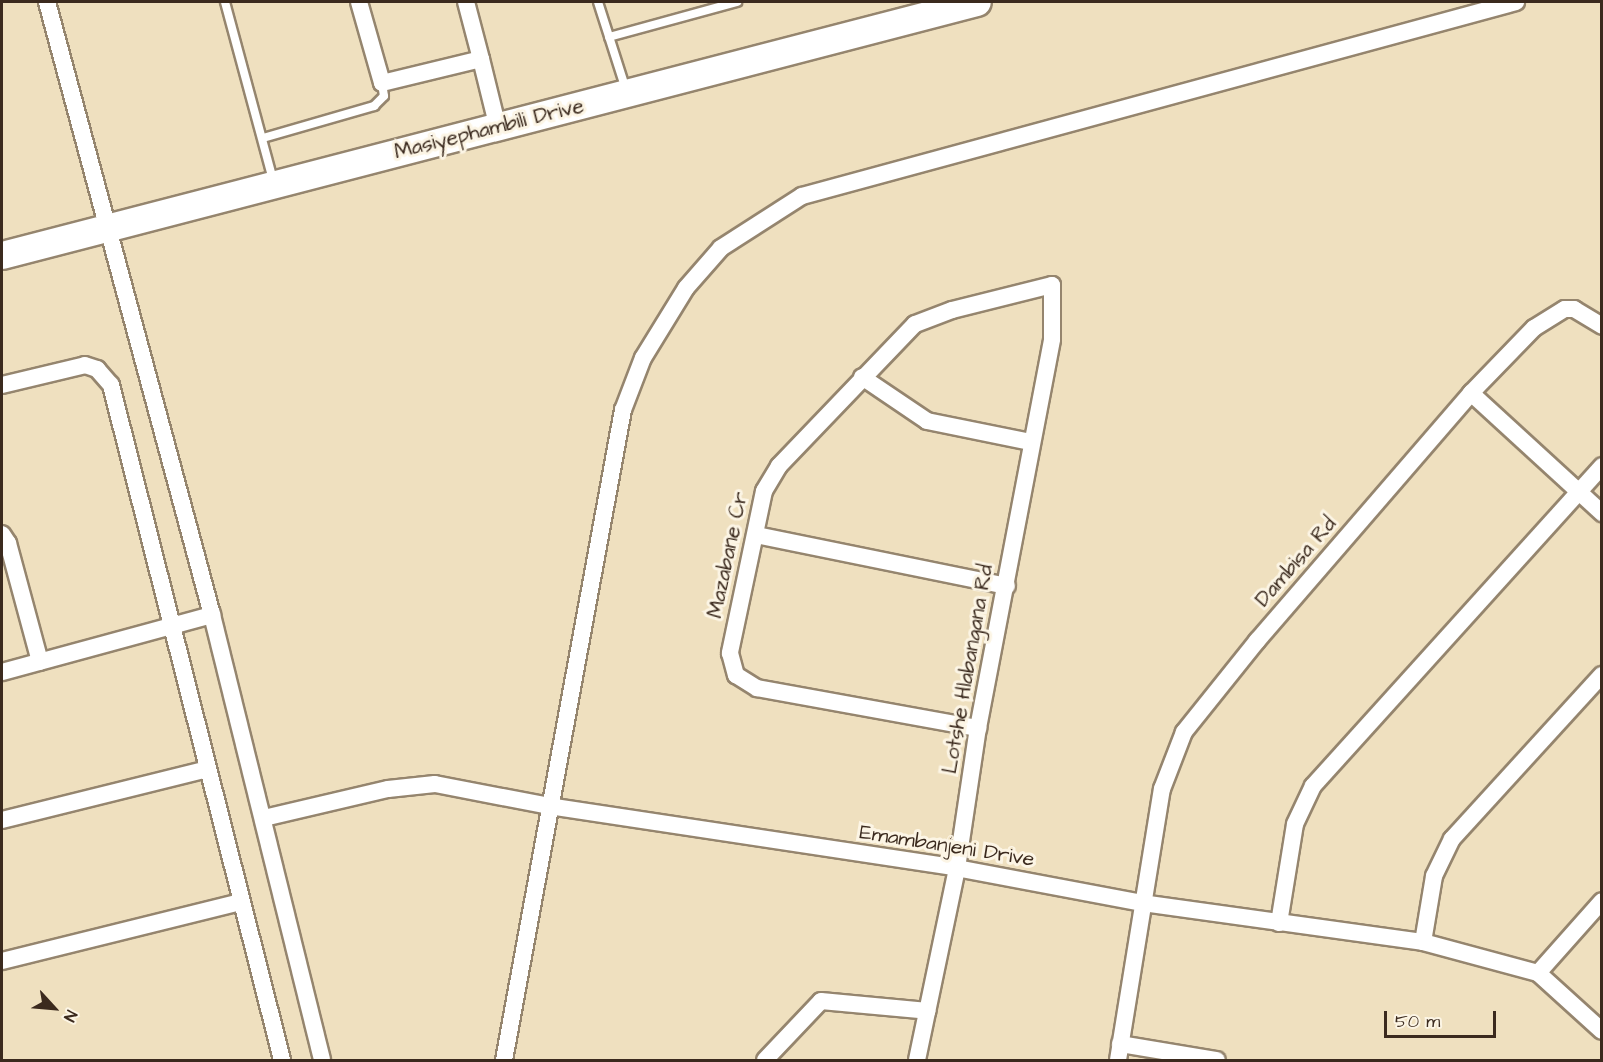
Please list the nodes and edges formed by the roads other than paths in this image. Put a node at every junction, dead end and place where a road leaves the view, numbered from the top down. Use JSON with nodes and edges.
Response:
{"nodes":[{"id":1,"x":47,"y":2,"type":"edge"},
{"id":2,"x":225,"y":2,"type":"edge"},
{"id":3,"x":359,"y":2,"type":"edge"},
{"id":4,"x":466,"y":2,"type":"edge"},
{"id":5,"x":598,"y":2,"type":"edge"},
{"id":6,"x":737,"y":2,"type":"edge"},
{"id":7,"x":977,"y":2,"type":"edge"},
{"id":8,"x":1516,"y":2,"type":"edge"},
{"id":9,"x":609,"y":37,"type":"junction"},
{"id":10,"x":481,"y":59,"type":"junction"},
{"id":11,"x":382,"y":83,"type":"junction"},
{"id":12,"x":627,"y":94,"type":"junction"},
{"id":13,"x":498,"y":128,"type":"junction"},
{"id":14,"x":263,"y":138,"type":"junction"},
{"id":15,"x":273,"y":183,"type":"junction"},
{"id":16,"x":108,"y":227,"type":"junction"},
{"id":17,"x":2,"y":255,"type":"edge"},
{"id":18,"x":1052,"y":285,"type":"joint"},
{"id":19,"x":1602,"y":326,"type":"edge"},
{"id":20,"x":862,"y":377,"type":"junction"},
{"id":21,"x":2,"y":385,"type":"edge"},
{"id":22,"x":1472,"y":393,"type":"junction"},
{"id":23,"x":1030,"y":442,"type":"junction"},
{"id":24,"x":1602,"y":466,"type":"edge"},
{"id":25,"x":1579,"y":491,"type":"junction"},
{"id":26,"x":1602,"y":513,"type":"edge"},
{"id":27,"x":2,"y":534,"type":"edge"},
{"id":28,"x":756,"y":535,"type":"junction"},
{"id":29,"x":1007,"y":586,"type":"junction"},
{"id":30,"x":212,"y":615,"type":"junction"},
{"id":31,"x":172,"y":628,"type":"junction"},
{"id":32,"x":39,"y":662,"type":"junction"},
{"id":33,"x":2,"y":672,"type":"edge"},
{"id":34,"x":1602,"y":675,"type":"edge"},
{"id":35,"x":978,"y":728,"type":"junction"},
{"id":36,"x":208,"y":769,"type":"junction"},
{"id":37,"x":549,"y":806,"type":"junction"},
{"id":38,"x":264,"y":818,"type":"junction"},
{"id":39,"x":2,"y":820,"type":"edge"},
{"id":40,"x":957,"y":868,"type":"junction"},
{"id":41,"x":1602,"y":901,"type":"edge"},
{"id":42,"x":242,"y":902,"type":"junction"},
{"id":43,"x":1142,"y":903,"type":"junction"},
{"id":44,"x":1279,"y":923,"type":"junction"},
{"id":45,"x":1423,"y":942,"type":"junction"},
{"id":46,"x":2,"y":961,"type":"edge"},
{"id":47,"x":1538,"y":973,"type":"junction"},
{"id":48,"x":928,"y":1011,"type":"junction"},
{"id":49,"x":1602,"y":1031,"type":"edge"},
{"id":50,"x":1120,"y":1044,"type":"junction"},
{"id":51,"x":282,"y":1060,"type":"edge"},
{"id":52,"x":322,"y":1060,"type":"edge"},
{"id":53,"x":504,"y":1060,"type":"edge"},
{"id":54,"x":765,"y":1060,"type":"edge"},
{"id":55,"x":917,"y":1060,"type":"edge"},
{"id":56,"x":1118,"y":1060,"type":"edge"},
{"id":57,"x":1217,"y":1060,"type":"edge"}],
"edges":[{"from":1,"to":16,"type":"street"},
{"from":2,"to":14,"type":"lane"},
{"from":3,"to":11,"type":"street"},
{"from":4,"to":10,"type":"street"},
{"from":5,"to":9,"type":"lane"},
{"from":6,"to":9,"type":"lane"},
{"from":7,"to":12,"type":"main road","name":"Masiyephambili Drive"},
{"from":8,"to":37,"type":"street"},
{"from":9,"to":12,"type":"lane"},
{"from":10,"to":11,"type":"street"},
{"from":10,"to":13,"type":"street"},
{"from":11,"to":14,"type":"lane"},
{"from":12,"to":13,"type":"main road","name":"Masiyephambili Drive"},
{"from":13,"to":15,"type":"main road","name":"Masiyephambili Drive"},
{"from":14,"to":15,"type":"lane"},
{"from":15,"to":16,"type":"main road","name":"Masiyephambili Drive"},
{"from":16,"to":17,"type":"main road","name":"Masiyephambili Drive"},
{"from":16,"to":30,"type":"street"},
{"from":18,"to":20,"type":"street","name":"Mazabane Cr"},
{"from":18,"to":23,"type":"street","name":"Lotshe Hlabangana Rd"},
{"from":19,"to":22,"type":"street","name":"Dambisa Rd"},
{"from":20,"to":23,"type":"street"},
{"from":20,"to":28,"type":"street","name":"Mazabane Cr"},
{"from":21,"to":31,"type":"street"},
{"from":22,"to":25,"type":"street"},
{"from":22,"to":43,"type":"street","name":"Dambisa Rd"},
{"from":23,"to":29,"type":"street","name":"Lotshe Hlabangana Rd"},
{"from":24,"to":25,"type":"street"},
{"from":25,"to":26,"type":"street"},
{"from":25,"to":44,"type":"street"},
{"from":27,"to":32,"type":"street"},
{"from":28,"to":29,"type":"street"},
{"from":28,"to":35,"type":"street","name":"Mazabane Cr"},
{"from":29,"to":35,"type":"street","name":"Lotshe Hlabangana Rd"},
{"from":30,"to":31,"type":"street"},
{"from":30,"to":38,"type":"street"},
{"from":31,"to":32,"type":"street"},
{"from":31,"to":36,"type":"street"},
{"from":32,"to":33,"type":"street"},
{"from":34,"to":45,"type":"street"},
{"from":35,"to":40,"type":"street","name":"Lotshe Hlabangana Rd"},
{"from":36,"to":39,"type":"street"},
{"from":36,"to":42,"type":"street"},
{"from":37,"to":38,"type":"street","name":"Emambanjeni Drive"},
{"from":37,"to":40,"type":"street","name":"Emambanjeni Drive"},
{"from":37,"to":53,"type":"street"},
{"from":38,"to":52,"type":"street"},
{"from":40,"to":43,"type":"street","name":"Emambanjeni Drive"},
{"from":40,"to":48,"type":"street","name":"Lotshe Hlabangana Rd"},
{"from":41,"to":47,"type":"street"},
{"from":42,"to":46,"type":"street"},
{"from":42,"to":51,"type":"street"},
{"from":43,"to":44,"type":"street","name":"Emambanjeni Drive"},
{"from":43,"to":50,"type":"street","name":"Dambisa Rd"},
{"from":44,"to":45,"type":"street","name":"Emambanjeni Drive"},
{"from":45,"to":47,"type":"street","name":"Emambanjeni Drive"},
{"from":47,"to":49,"type":"street","name":"Emambanjeni Drive"},
{"from":48,"to":54,"type":"street"},
{"from":48,"to":55,"type":"street","name":"Lotshe Hlabangana Rd"},
{"from":50,"to":56,"type":"street","name":"Dambisa Rd"},
{"from":50,"to":57,"type":"street"}]}
